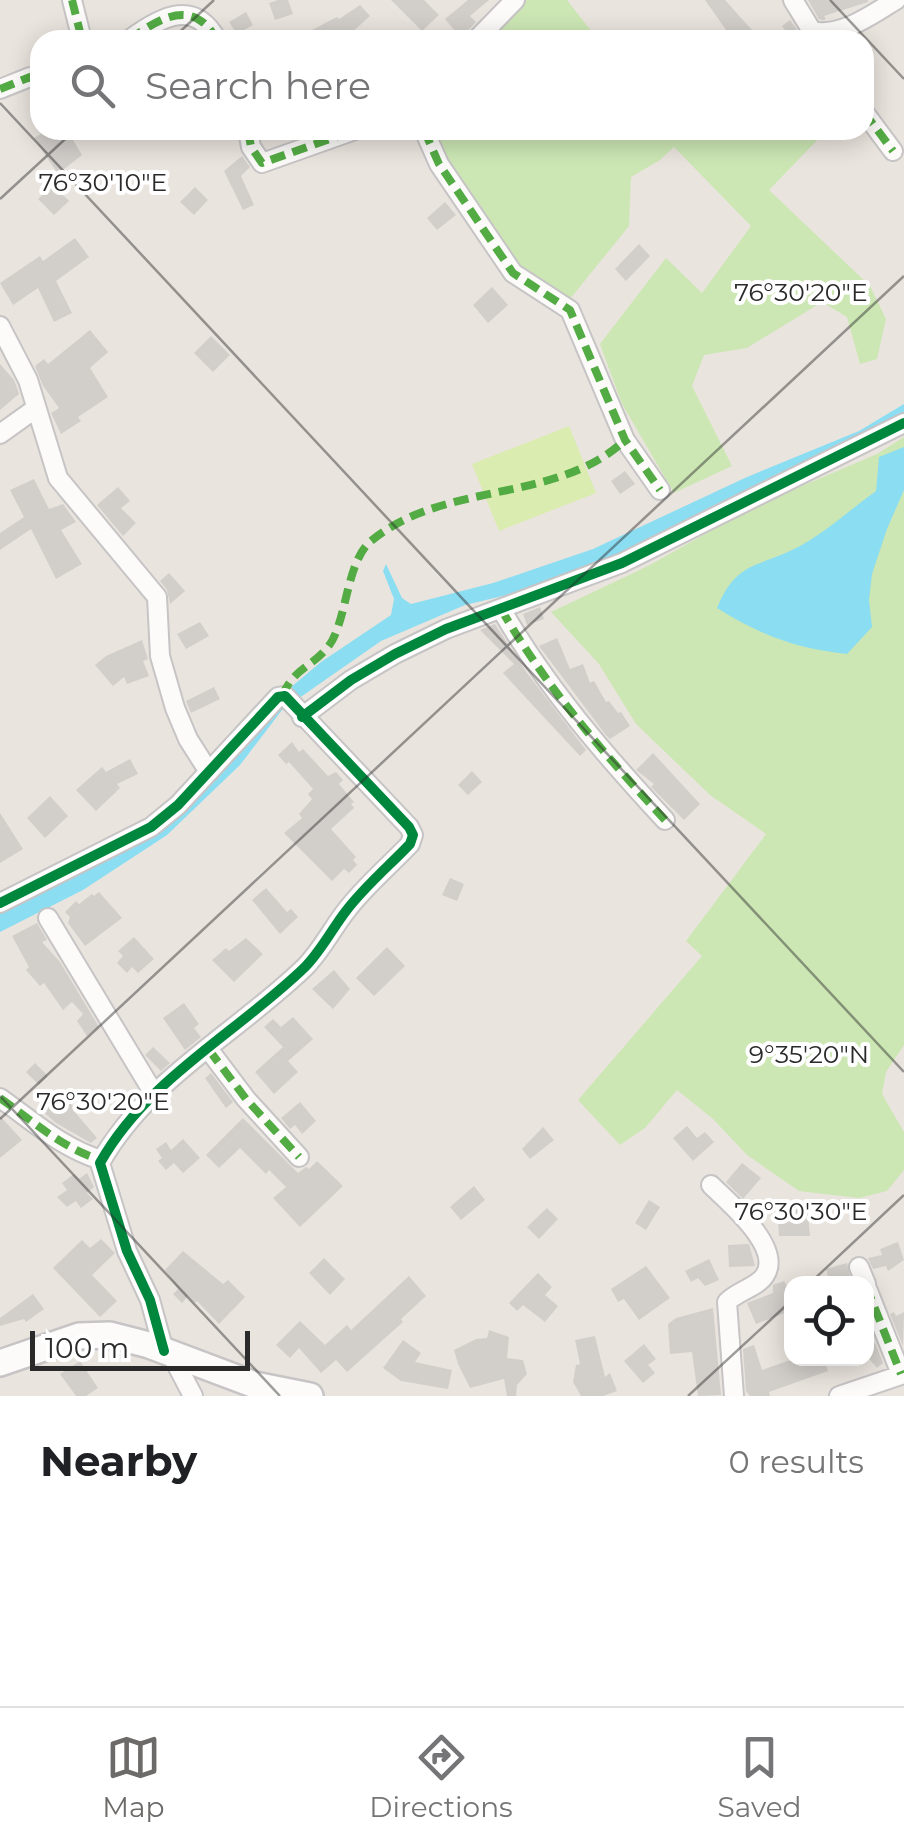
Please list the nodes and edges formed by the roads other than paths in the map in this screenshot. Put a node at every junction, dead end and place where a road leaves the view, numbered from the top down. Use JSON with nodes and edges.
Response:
{"nodes":[{"id":1,"x":72,"y":0,"type":"edge"},
{"id":2,"x":516,"y":0,"type":"edge"},
{"id":3,"x":792,"y":0,"type":"edge"},
{"id":4,"x":896,"y":0,"type":"edge"},
{"id":5,"x":80,"y":30,"type":"edge"},
{"id":6,"x":142,"y":30,"type":"edge"},
{"id":7,"x":211,"y":30,"type":"edge"},
{"id":8,"x":486,"y":30,"type":"edge"},
{"id":9,"x":811,"y":30,"type":"edge"},
{"id":10,"x":838,"y":30,"type":"edge"},
{"id":11,"x":30,"y":77,"type":"edge"},
{"id":12,"x":0,"y":89,"type":"edge"},
{"id":13,"x":874,"y":125,"type":"edge"},
{"id":14,"x":250,"y":140,"type":"edge"},
{"id":15,"x":327,"y":140,"type":"edge"},
{"id":16,"x":428,"y":140,"type":"edge"},
{"id":17,"x":893,"y":151,"type":"dead end"},
{"id":18,"x":0,"y":326,"type":"edge"},
{"id":19,"x":34,"y":408,"type":"junction"},
{"id":20,"x":904,"y":423,"type":"edge"},
{"id":21,"x":0,"y":434,"type":"edge"},
{"id":22,"x":660,"y":490,"type":"dead end"},
{"id":23,"x":500,"y":608,"type":"junction"},
{"id":24,"x":294,"y":707,"type":"junction"},
{"id":25,"x":209,"y":772,"type":"junction"},
{"id":26,"x":666,"y":820,"type":"dead end"},
{"id":27,"x":0,"y":902,"type":"edge"},
{"id":28,"x":48,"y":918,"type":"dead end"},
{"id":29,"x":209,"y":1050,"type":"junction"},
{"id":30,"x":153,"y":1092,"type":"junction"},
{"id":31,"x":0,"y":1098,"type":"edge"},
{"id":32,"x":299,"y":1157,"type":"dead end"},
{"id":33,"x":102,"y":1160,"type":"junction"},
{"id":34,"x":712,"y":1185,"type":"dead end"},
{"id":35,"x":874,"y":1303,"type":"edge"},
{"id":36,"x":168,"y":1352,"type":"junction"},
{"id":37,"x":0,"y":1362,"type":"edge"},
{"id":38,"x":903,"y":1374,"type":"edge"},
{"id":39,"x":193,"y":1396,"type":"edge"},
{"id":40,"x":310,"y":1396,"type":"edge"},
{"id":41,"x":734,"y":1396,"type":"edge"},
{"id":42,"x":839,"y":1396,"type":"edge"}],
"edges":[{"from":1,"to":5,"type":"street"},
{"from":2,"to":8,"type":"street"},
{"from":3,"to":9,"type":"street"},
{"from":4,"to":10,"type":"street"},
{"from":6,"to":7,"type":"street"},
{"from":11,"to":12,"type":"street"},
{"from":13,"to":17,"type":"street"},
{"from":14,"to":15,"type":"street"},
{"from":16,"to":22,"type":"street"},
{"from":18,"to":19,"type":"street"},
{"from":19,"to":21,"type":"street"},
{"from":19,"to":25,"type":"street"},
{"from":20,"to":23,"type":"street"},
{"from":23,"to":24,"type":"street"},
{"from":23,"to":26,"type":"street"},
{"from":24,"to":25,"type":"street"},
{"from":24,"to":29,"type":"street"},
{"from":25,"to":27,"type":"street"},
{"from":28,"to":30,"type":"street"},
{"from":29,"to":30,"type":"street"},
{"from":29,"to":32,"type":"street"},
{"from":30,"to":33,"type":"street"},
{"from":31,"to":33,"type":"street"},
{"from":33,"to":36,"type":"street"},
{"from":34,"to":41,"type":"street"},
{"from":35,"to":38,"type":"street"},
{"from":36,"to":37,"type":"main road"},
{"from":36,"to":39,"type":"street"},
{"from":36,"to":40,"type":"main road"},
{"from":38,"to":42,"type":"street"}]}
